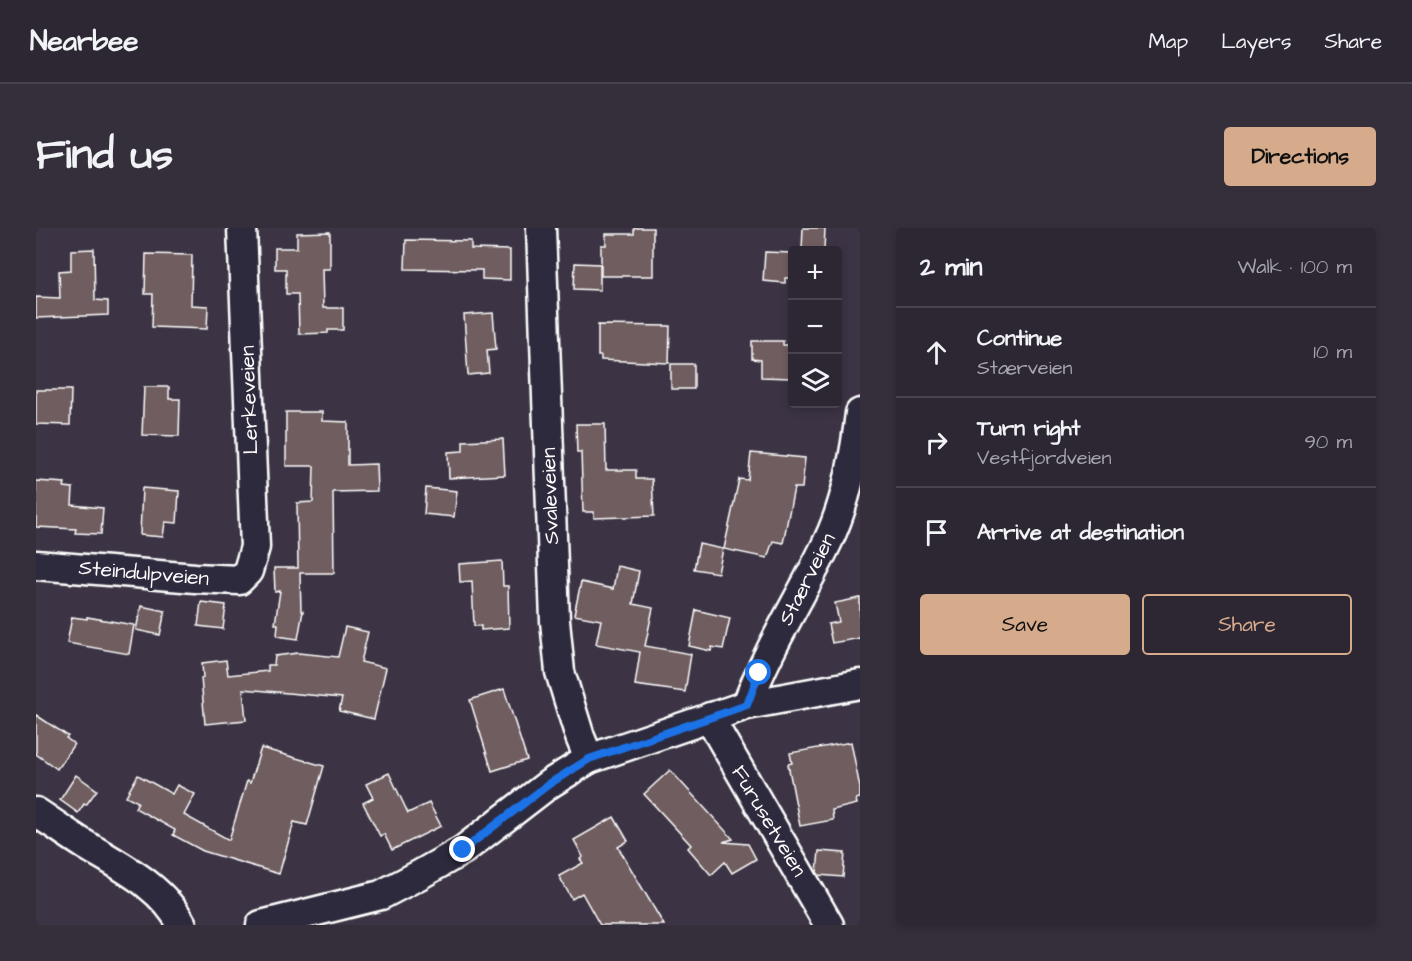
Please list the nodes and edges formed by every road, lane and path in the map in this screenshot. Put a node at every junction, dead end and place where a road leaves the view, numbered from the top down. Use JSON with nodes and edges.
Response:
{"nodes":[{"id":1,"x":242,"y":228,"type":"edge"},
{"id":2,"x":542,"y":228,"type":"edge"},
{"id":3,"x":860,"y":413,"type":"edge"},
{"id":4,"x":36,"y":564,"type":"edge"},
{"id":5,"x":248,"y":571,"type":"joint"},
{"id":6,"x":860,"y":684,"type":"edge"},
{"id":7,"x":747,"y":705,"type":"junction"},
{"id":8,"x":710,"y":717,"type":"junction"},
{"id":9,"x":589,"y":759,"type":"junction"},
{"id":10,"x":36,"y":812,"type":"edge"},
{"id":11,"x":182,"y":925,"type":"edge"},
{"id":12,"x":261,"y":925,"type":"edge"},
{"id":13,"x":829,"y":925,"type":"edge"}],
"edges":[{"from":1,"to":5,"type":"street","name":"Lerkeveien"},
{"from":2,"to":9,"type":"street","name":"Svaleveien"},
{"from":3,"to":7,"type":"street","name":"Stærveien"},
{"from":4,"to":5,"type":"street","name":"Steindulpveien"},
{"from":6,"to":7,"type":"street"},
{"from":7,"to":8,"type":"street"},
{"from":8,"to":9,"type":"street"},
{"from":8,"to":13,"type":"street","name":"Furusetveien"},
{"from":9,"to":12,"type":"street"},
{"from":10,"to":11,"type":"street"}]}
